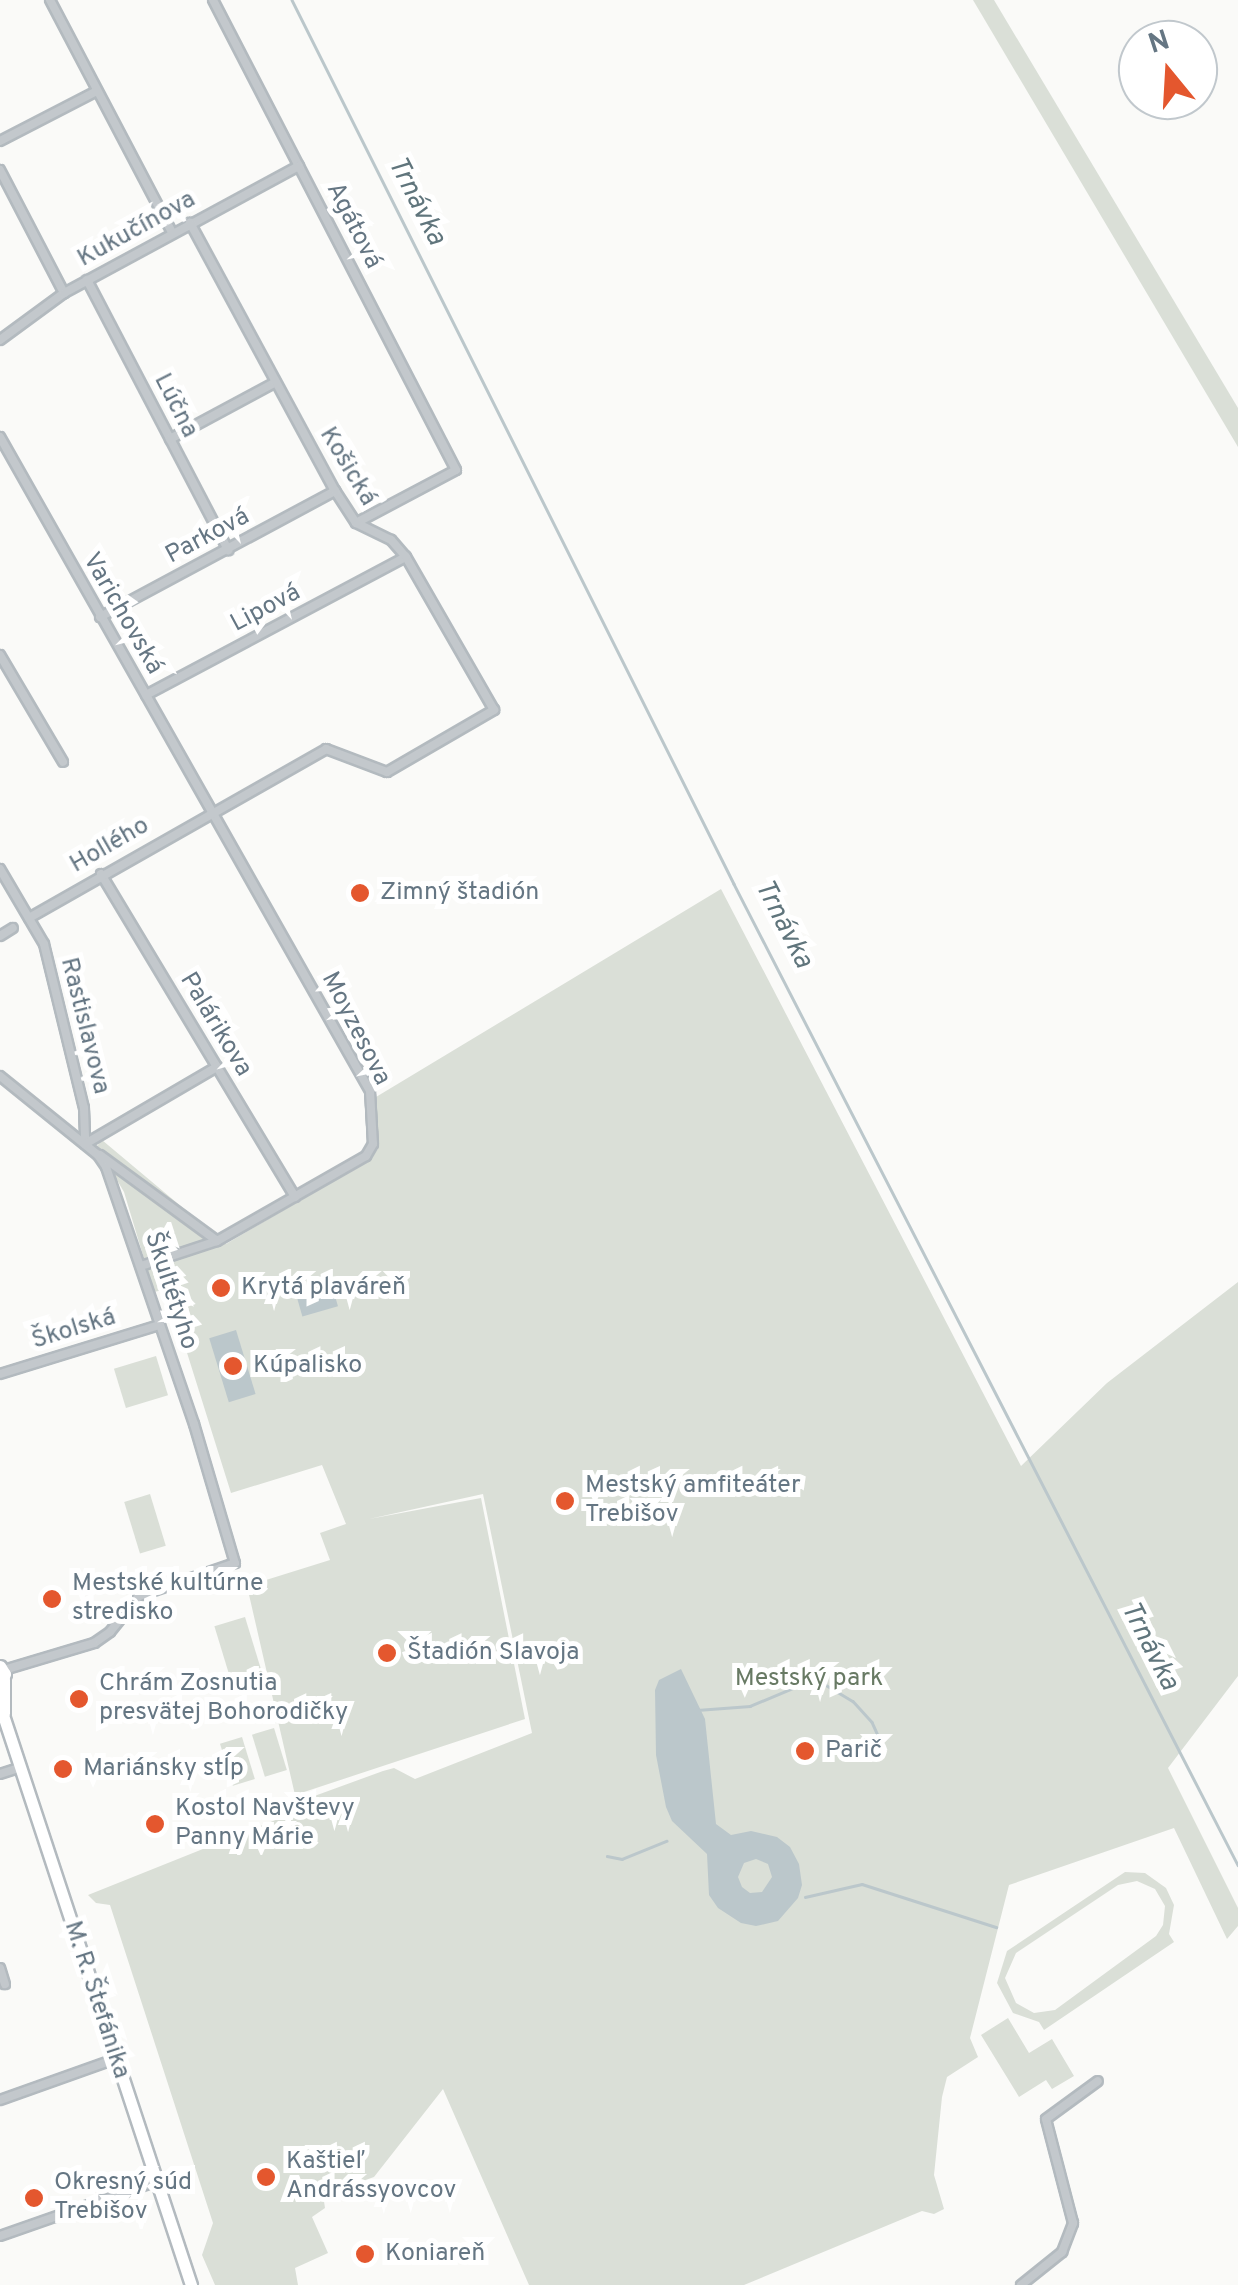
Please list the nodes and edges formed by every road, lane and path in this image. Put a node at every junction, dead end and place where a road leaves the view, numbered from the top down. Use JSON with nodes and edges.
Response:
{"nodes":[{"id":1,"x":50,"y":0,"type":"edge"},
{"id":2,"x":213,"y":0,"type":"edge"},
{"id":3,"x":98,"y":91,"type":"junction"},
{"id":4,"x":0,"y":141,"type":"edge"},
{"id":5,"x":299,"y":166,"type":"junction"},
{"id":6,"x":0,"y":170,"type":"edge"},
{"id":7,"x":190,"y":223,"type":"junction"},
{"id":8,"x":172,"y":232,"type":"junction"},
{"id":9,"x":87,"y":280,"type":"junction"},
{"id":10,"x":64,"y":293,"type":"junction"},
{"id":11,"x":0,"y":340,"type":"edge"},
{"id":12,"x":276,"y":382,"type":"junction"},
{"id":13,"x":0,"y":437,"type":"edge"},
{"id":14,"x":170,"y":439,"type":"junction"},
{"id":15,"x":335,"y":491,"type":"junction"},
{"id":16,"x":356,"y":523,"type":"junction"},
{"id":17,"x":228,"y":550,"type":"junction"},
{"id":18,"x":406,"y":557,"type":"junction"},
{"id":19,"x":100,"y":617,"type":"junction"},
{"id":20,"x":0,"y":655,"type":"edge"},
{"id":21,"x":146,"y":695,"type":"junction"},
{"id":22,"x":494,"y":710,"type":"joint"},
{"id":23,"x":63,"y":762,"type":"dead end"},
{"id":24,"x":212,"y":810,"type":"junction"},
{"id":25,"x":0,"y":869,"type":"edge"},
{"id":26,"x":101,"y":874,"type":"junction"},
{"id":27,"x":29,"y":918,"type":"junction"},
{"id":28,"x":13,"y":928,"type":"dead end"},
{"id":29,"x":0,"y":936,"type":"edge"},
{"id":30,"x":217,"y":1067,"type":"junction"},
{"id":31,"x":0,"y":1076,"type":"edge"},
{"id":32,"x":85,"y":1144,"type":"junction"},
{"id":33,"x":98,"y":1155,"type":"junction"},
{"id":34,"x":295,"y":1197,"type":"junction"},
{"id":35,"x":217,"y":1242,"type":"junction"},
{"id":36,"x":141,"y":1266,"type":"junction"},
{"id":37,"x":159,"y":1325,"type":"junction"},
{"id":38,"x":0,"y":1374,"type":"edge"},
{"id":39,"x":2,"y":1675,"type":"edge"},
{"id":40,"x":2,"y":1710,"type":"edge"},
{"id":41,"x":21,"y":1767,"type":"junction"},
{"id":42,"x":0,"y":1774,"type":"edge"},
{"id":43,"x":0,"y":1968,"type":"edge"},
{"id":44,"x":5,"y":1984,"type":"dead end"},
{"id":45,"x":115,"y":2059,"type":"junction"},
{"id":46,"x":1098,"y":2081,"type":"dead end"},
{"id":47,"x":0,"y":2100,"type":"edge"},
{"id":48,"x":154,"y":2182,"type":"junction"},
{"id":49,"x":0,"y":2236,"type":"edge"},
{"id":50,"x":191,"y":2285,"type":"edge"},
{"id":51,"x":1021,"y":2285,"type":"edge"}],
"edges":[{"from":1,"to":3,"type":"street"},
{"from":2,"to":5,"type":"street","name":"Agátová"},
{"from":3,"to":4,"type":"street"},
{"from":3,"to":8,"type":"street"},
{"from":5,"to":7,"type":"street","name":"Kukučínova"},
{"from":5,"to":16,"type":"street","name":"Agátová"},
{"from":6,"to":10,"type":"street"},
{"from":7,"to":8,"type":"street","name":"Kukučínova"},
{"from":7,"to":12,"type":"street","name":"Košická"},
{"from":8,"to":9,"type":"street","name":"Kukučínova"},
{"from":9,"to":10,"type":"street","name":"Kukučínova"},
{"from":9,"to":14,"type":"street","name":"Lúčna"},
{"from":10,"to":11,"type":"street","name":"Kukučínova"},
{"from":12,"to":14,"type":"street"},
{"from":12,"to":15,"type":"street","name":"Košická"},
{"from":13,"to":19,"type":"street","name":"Varichovská"},
{"from":14,"to":17,"type":"street","name":"Lúčna"},
{"from":15,"to":16,"type":"street","name":"Košická"},
{"from":15,"to":17,"type":"street","name":"Parková"},
{"from":16,"to":18,"type":"street","name":"Košická"},
{"from":17,"to":19,"type":"street","name":"Parková"},
{"from":18,"to":21,"type":"street","name":"Lipová"},
{"from":18,"to":22,"type":"street","name":"Košická"},
{"from":19,"to":21,"type":"street","name":"Varichovská"},
{"from":20,"to":23,"type":"street"},
{"from":21,"to":24,"type":"street","name":"Varichovská"},
{"from":22,"to":24,"type":"street","name":"Hollého"},
{"from":24,"to":26,"type":"street","name":"Hollého"},
{"from":24,"to":34,"type":"street","name":"Moyzesova"},
{"from":25,"to":27,"type":"street","name":"Rastislavova"},
{"from":26,"to":27,"type":"street","name":"Hollého"},
{"from":26,"to":30,"type":"street","name":"Palárikova"},
{"from":27,"to":32,"type":"street","name":"Rastislavova"},
{"from":28,"to":29,"type":"street"},
{"from":30,"to":32,"type":"street"},
{"from":30,"to":34,"type":"street","name":"Palárikova"},
{"from":31,"to":32,"type":"street","name":"Škultétyho"},
{"from":32,"to":33,"type":"street","name":"Škultétyho"},
{"from":33,"to":35,"type":"street"},
{"from":33,"to":36,"type":"street","name":"Škultétyho"},
{"from":34,"to":35,"type":"street","name":"Moyzesova"},
{"from":35,"to":36,"type":"street","name":"Moyzesova"},
{"from":36,"to":37,"type":"street","name":"Škultétyho"},
{"from":37,"to":38,"type":"street","name":"Školská"},
{"from":37,"to":39,"type":"street","name":"Škultétyho"},
{"from":39,"to":40,"type":"street","name":"M. R. Štefánika"},
{"from":40,"to":41,"type":"street","name":"M. R. Štefánika"},
{"from":41,"to":42,"type":"street"},
{"from":41,"to":45,"type":"street","name":"M. R. Štefánika"},
{"from":43,"to":44,"type":"street"},
{"from":45,"to":47,"type":"street"},
{"from":45,"to":48,"type":"street","name":"M. R. Štefánika"},
{"from":46,"to":51,"type":"street"},
{"from":48,"to":49,"type":"street"},
{"from":48,"to":50,"type":"street","name":"M. R. Štefánika"}]}
